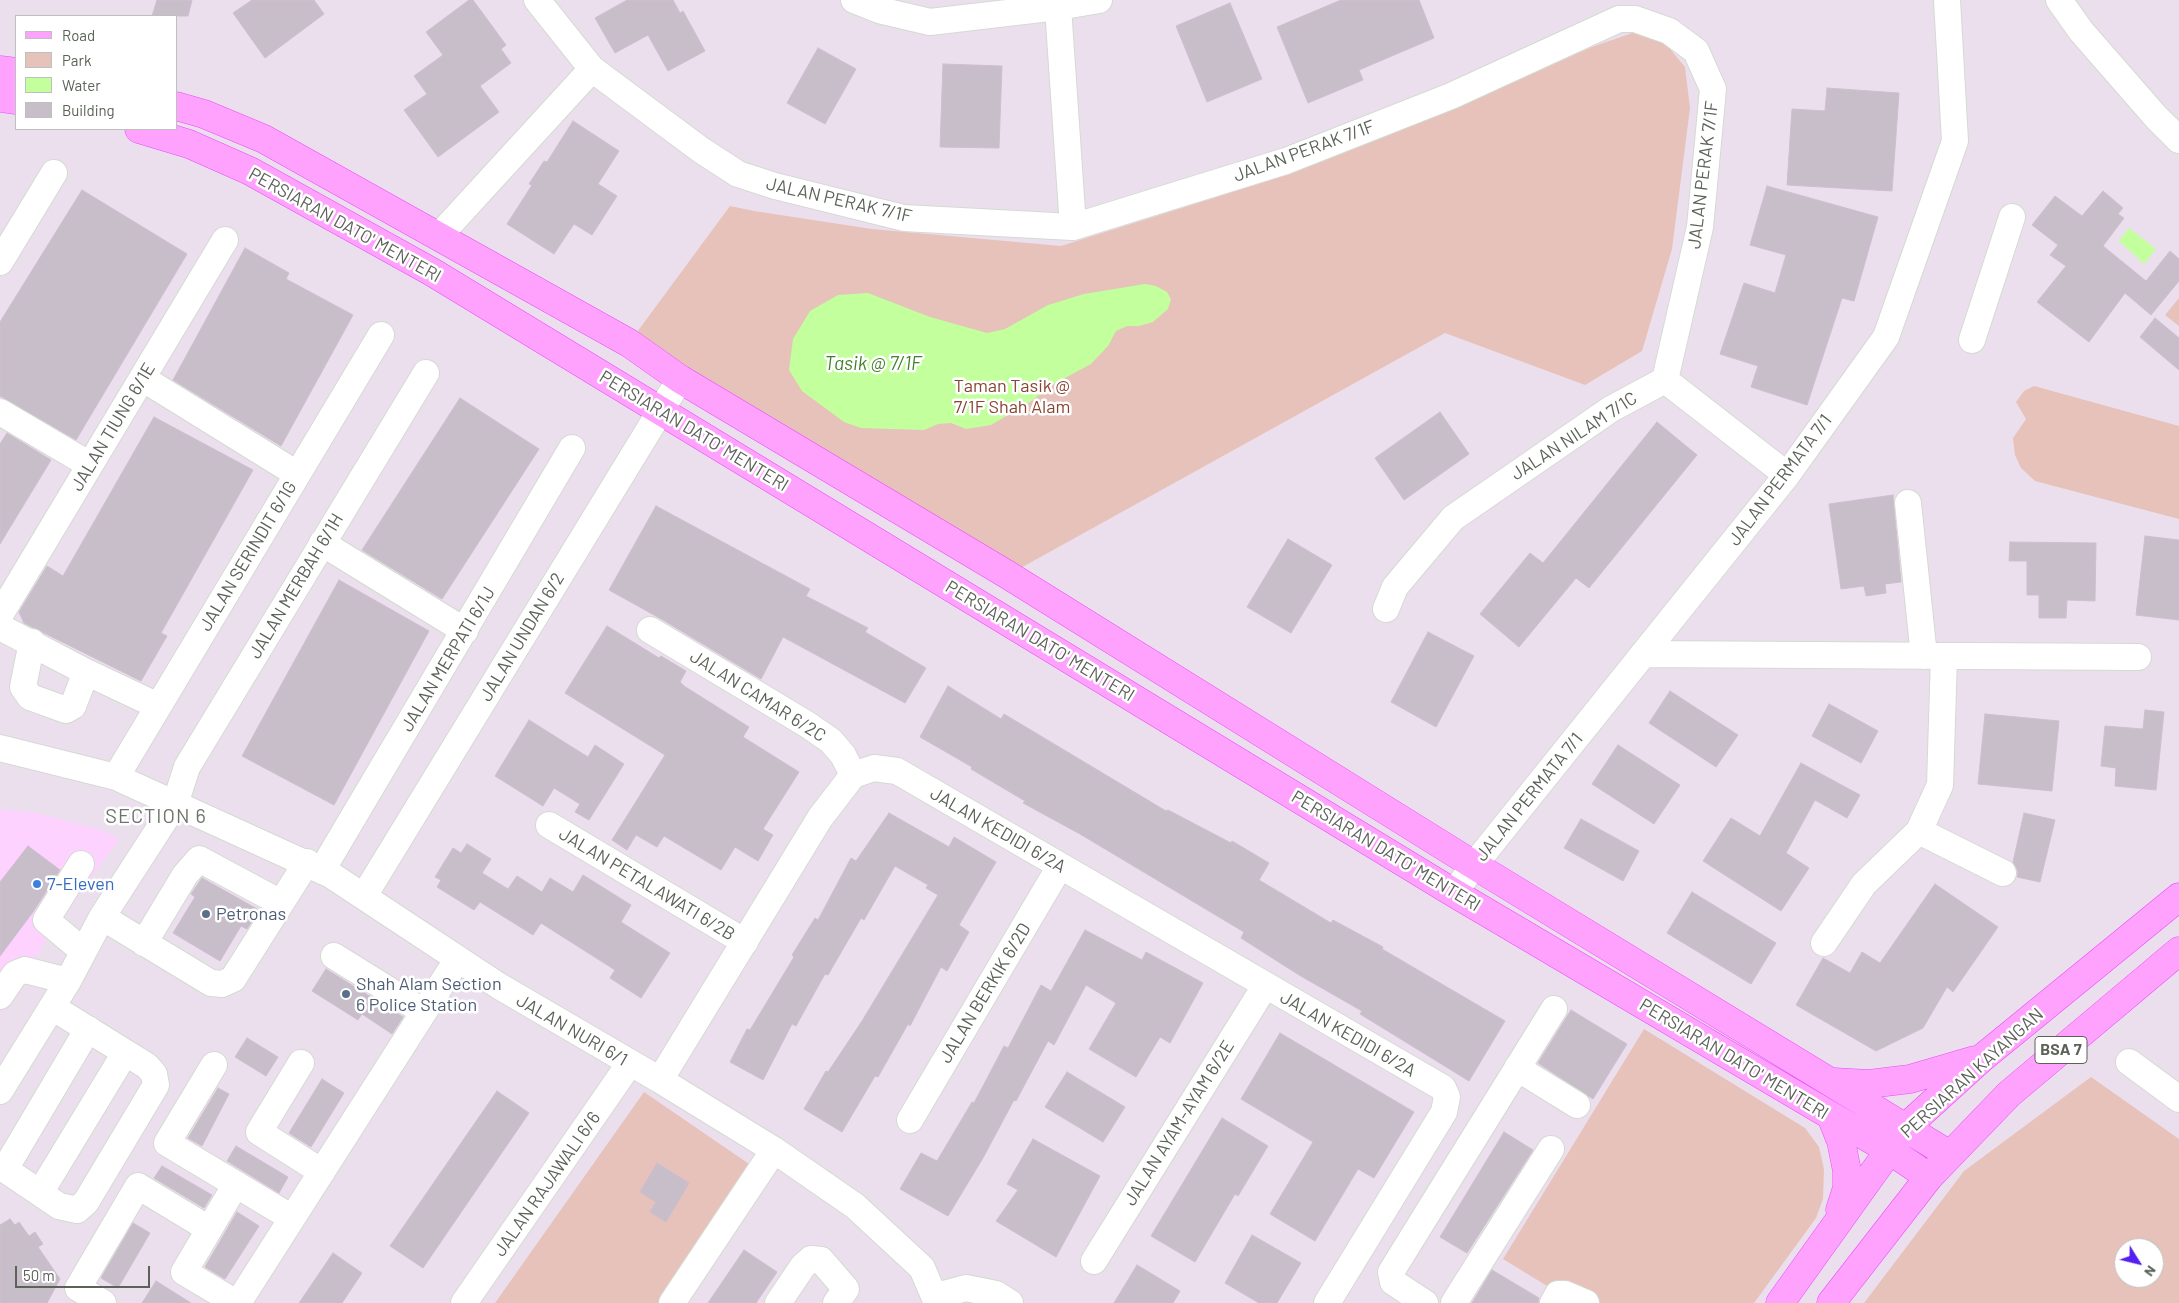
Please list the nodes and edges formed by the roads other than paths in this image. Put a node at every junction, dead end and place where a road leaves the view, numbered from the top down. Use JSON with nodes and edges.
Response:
{"nodes":[{"id":1,"x":537,"y":0,"type":"edge"},
{"id":2,"x":854,"y":0,"type":"edge"},
{"id":3,"x":1099,"y":0,"type":"edge"},
{"id":4,"x":1947,"y":0,"type":"edge"},
{"id":5,"x":2059,"y":0,"type":"edge"},
{"id":6,"x":1058,"y":7,"type":"junction"},
{"id":7,"x":1617,"y":10,"type":"edge"},
{"id":8,"x":592,"y":69,"type":"junction"},
{"id":9,"x":0,"y":70,"type":"edge"},
{"id":10,"x":15,"y":72,"type":"edge"},
{"id":11,"x":0,"y":98,"type":"edge"},
{"id":12,"x":15,"y":100,"type":"edge"},
{"id":13,"x":178,"y":107,"type":"edge"},
{"id":14,"x":142,"y":130,"type":"edge"},
{"id":15,"x":2179,"y":140,"type":"edge"},
{"id":16,"x":54,"y":173,"type":"dead end"},
{"id":17,"x":2012,"y":217,"type":"dead end"},
{"id":18,"x":1073,"y":227,"type":"junction"},
{"id":19,"x":438,"y":237,"type":"junction"},
{"id":20,"x":225,"y":240,"type":"dead end"},
{"id":21,"x":0,"y":262,"type":"edge"},
{"id":22,"x":381,"y":335,"type":"dead end"},
{"id":23,"x":1972,"y":340,"type":"dead end"},
{"id":24,"x":426,"y":373,"type":"dead end"},
{"id":25,"x":142,"y":378,"type":"junction"},
{"id":26,"x":680,"y":379,"type":"junction"},
{"id":27,"x":1665,"y":380,"type":"junction"},
{"id":28,"x":661,"y":411,"type":"junction"},
{"id":29,"x":0,"y":412,"type":"edge"},
{"id":30,"x":572,"y":448,"type":"dead end"},
{"id":31,"x":90,"y":465,"type":"junction"},
{"id":32,"x":298,"y":474,"type":"junction"},
{"id":33,"x":1787,"y":475,"type":"junction"},
{"id":34,"x":1908,"y":503,"type":"dead end"},
{"id":35,"x":322,"y":542,"type":"junction"},
{"id":36,"x":1386,"y":610,"type":"dead end"},
{"id":37,"x":0,"y":615,"type":"edge"},
{"id":38,"x":0,"y":627,"type":"edge"},
{"id":39,"x":650,"y":630,"type":"dead end"},
{"id":40,"x":465,"y":631,"type":"junction"},
{"id":41,"x":32,"y":642,"type":"junction"},
{"id":42,"x":1643,"y":654,"type":"junction"},
{"id":43,"x":1934,"y":656,"type":"junction"},
{"id":44,"x":2138,"y":657,"type":"dead end"},
{"id":45,"x":86,"y":672,"type":"junction"},
{"id":46,"x":158,"y":706,"type":"junction"},
{"id":47,"x":0,"y":748,"type":"edge"},
{"id":48,"x":853,"y":774,"type":"junction"},
{"id":49,"x":116,"y":777,"type":"junction"},
{"id":50,"x":175,"y":804,"type":"junction"},
{"id":51,"x":549,"y":825,"type":"dead end"},
{"id":52,"x":1919,"y":831,"type":"junction"},
{"id":53,"x":81,"y":864,"type":"dead end"},
{"id":54,"x":1474,"y":865,"type":"junction"},
{"id":55,"x":314,"y":866,"type":"junction"},
{"id":56,"x":1060,"y":866,"type":"junction"},
{"id":57,"x":2003,"y":873,"type":"dead end"},
{"id":58,"x":1454,"y":893,"type":"junction"},
{"id":59,"x":364,"y":896,"type":"junction"},
{"id":60,"x":2179,"y":897,"type":"edge"},
{"id":61,"x":281,"y":903,"type":"junction"},
{"id":62,"x":102,"y":917,"type":"junction"},
{"id":63,"x":745,"y":942,"type":"junction"},
{"id":64,"x":1824,"y":942,"type":"dead end"},
{"id":65,"x":144,"y":943,"type":"junction"},
{"id":66,"x":83,"y":951,"type":"junction"},
{"id":67,"x":2179,"y":952,"type":"edge"},
{"id":68,"x":334,"y":956,"type":"dead end"},
{"id":69,"x":457,"y":960,"type":"junction"},
{"id":70,"x":68,"y":981,"type":"junction"},
{"id":71,"x":1265,"y":986,"type":"junction"},
{"id":72,"x":0,"y":996,"type":"edge"},
{"id":73,"x":52,"y":1007,"type":"junction"},
{"id":74,"x":1554,"y":1009,"type":"dead end"},
{"id":75,"x":424,"y":1012,"type":"junction"},
{"id":76,"x":88,"y":1029,"type":"junction"},
{"id":77,"x":125,"y":1052,"type":"junction"},
{"id":78,"x":1982,"y":1058,"type":"junction"},
{"id":79,"x":2129,"y":1062,"type":"dead end"},
{"id":80,"x":301,"y":1063,"type":"dead end"},
{"id":81,"x":630,"y":1063,"type":"junction"},
{"id":82,"x":214,"y":1065,"type":"dead end"},
{"id":83,"x":1517,"y":1068,"type":"junction"},
{"id":84,"x":660,"y":1080,"type":"junction"},
{"id":85,"x":1830,"y":1081,"type":"junction"},
{"id":86,"x":0,"y":1092,"type":"edge"},
{"id":87,"x":2179,"y":1099,"type":"edge"},
{"id":88,"x":1577,"y":1105,"type":"dead end"},
{"id":89,"x":1831,"y":1116,"type":"junction"},
{"id":90,"x":910,"y":1120,"type":"dead end"},
{"id":91,"x":1906,"y":1127,"type":"junction"},
{"id":92,"x":1551,"y":1149,"type":"dead end"},
{"id":93,"x":774,"y":1150,"type":"junction"},
{"id":94,"x":1889,"y":1150,"type":"junction"},
{"id":95,"x":1950,"y":1155,"type":"junction"},
{"id":96,"x":2,"y":1168,"type":"edge"},
{"id":97,"x":322,"y":1172,"type":"junction"},
{"id":98,"x":1929,"y":1177,"type":"junction"},
{"id":99,"x":236,"y":1184,"type":"junction"},
{"id":100,"x":40,"y":1193,"type":"junction"},
{"id":101,"x":292,"y":1218,"type":"junction"},
{"id":102,"x":1836,"y":1224,"type":"junction"},
{"id":103,"x":209,"y":1229,"type":"junction"},
{"id":104,"x":1094,"y":1261,"type":"dead end"},
{"id":105,"x":1395,"y":1295,"type":"edge"},
{"id":106,"x":844,"y":1298,"type":"edge"},
{"id":107,"x":936,"y":1300,"type":"edge"},
{"id":108,"x":103,"y":1303,"type":"edge"},
{"id":109,"x":237,"y":1303,"type":"edge"},
{"id":110,"x":464,"y":1303,"type":"edge"},
{"id":111,"x":672,"y":1303,"type":"edge"},
{"id":112,"x":778,"y":1303,"type":"edge"},
{"id":113,"x":1010,"y":1303,"type":"edge"},
{"id":114,"x":1327,"y":1303,"type":"edge"},
{"id":115,"x":1425,"y":1303,"type":"edge"},
{"id":116,"x":1454,"y":1303,"type":"edge"},
{"id":117,"x":1553,"y":1303,"type":"edge"},
{"id":118,"x":1586,"y":1303,"type":"edge"},
{"id":119,"x":1780,"y":1303,"type":"edge"},
{"id":120,"x":1831,"y":1303,"type":"edge"}],
"edges":[{"from":1,"to":8,"type":"street","name":"JALAN PERAK 7/1F"},
{"from":2,"to":6,"type":"street"},
{"from":3,"to":6,"type":"street"},
{"from":4,"to":33,"type":"street","name":"JALAN PERMATA 7/1"},
{"from":5,"to":15,"type":"street"},
{"from":6,"to":18,"type":"street"},
{"from":7,"to":18,"type":"street","name":"JALAN PERAK 7/1F"},
{"from":7,"to":27,"type":"street","name":"JALAN PERAK 7/1F"},
{"from":8,"to":18,"type":"street","name":"JALAN PERAK 7/1F"},
{"from":8,"to":19,"type":"street"},
{"from":9,"to":10,"type":"main road"},
{"from":11,"to":12,"type":"main road"},
{"from":13,"to":19,"type":"main road","name":"PERSIARAN DATO' MENTERI"},
{"from":14,"to":28,"type":"main road","name":"PERSIARAN DATO' MENTERI"},
{"from":16,"to":21,"type":"street"},
{"from":17,"to":23,"type":"street"},
{"from":19,"to":26,"type":"main road","name":"PERSIARAN DATO' MENTERI"},
{"from":20,"to":25,"type":"street","name":"JALAN TIUNG 6/1E"},
{"from":22,"to":32,"type":"street","name":"JALAN SERINDIT 6/1G"},
{"from":24,"to":35,"type":"street","name":"JALAN MERBAH 6/1H"},
{"from":25,"to":31,"type":"street","name":"JALAN TIUNG 6/1E"},
{"from":25,"to":32,"type":"street"},
{"from":26,"to":28,"type":"street","name":"JALAN UNDAN 6/2"},
{"from":26,"to":54,"type":"main road","name":"PERSIARAN DATO' MENTERI"},
{"from":27,"to":33,"type":"street"},
{"from":27,"to":36,"type":"street","name":"JALAN NILAM 7/1C"},
{"from":28,"to":58,"type":"main road","name":"PERSIARAN DATO' MENTERI"},
{"from":28,"to":59,"type":"street","name":"JALAN UNDAN 6/2"},
{"from":29,"to":31,"type":"street"},
{"from":30,"to":40,"type":"street","name":"JALAN MERPATI 6/1J"},
{"from":31,"to":37,"type":"street","name":"JALAN TIUNG 6/1E"},
{"from":32,"to":46,"type":"street","name":"JALAN SERINDIT 6/1G"},
{"from":33,"to":42,"type":"street","name":"JALAN PERMATA 7/1"},
{"from":34,"to":43,"type":"street"},
{"from":35,"to":40,"type":"street"},
{"from":35,"to":50,"type":"street","name":"JALAN MERBAH 6/1H"},
{"from":38,"to":41,"type":"street"},
{"from":39,"to":48,"type":"street","name":"JALAN CAMAR 6/2C"},
{"from":40,"to":55,"type":"street","name":"JALAN MERPATI 6/1J"},
{"from":41,"to":45,"type":"street"},
{"from":41,"to":45,"type":"street"},
{"from":42,"to":43,"type":"street"},
{"from":42,"to":54,"type":"street","name":"JALAN PERMATA 7/1"},
{"from":43,"to":44,"type":"street"},
{"from":43,"to":52,"type":"street"},
{"from":45,"to":46,"type":"street"},
{"from":46,"to":49,"type":"street","name":"JALAN SERINDIT 6/1G"},
{"from":47,"to":49,"type":"street","name":"JALAN NURI 6/1"},
{"from":48,"to":56,"type":"street","name":"JALAN KEDIDI 6/2A"},
{"from":48,"to":63,"type":"street"},
{"from":49,"to":50,"type":"street","name":"JALAN NURI 6/1"},
{"from":50,"to":55,"type":"street","name":"JALAN NURI 6/1"},
{"from":50,"to":62,"type":"street","name":"JALAN MERBAH 6/1H"},
{"from":51,"to":63,"type":"street","name":"JALAN PETALAWATI 6/2B"},
{"from":52,"to":57,"type":"street"},
{"from":52,"to":64,"type":"street"},
{"from":53,"to":66,"type":"street"},
{"from":54,"to":58,"type":"street","name":"JALAN PERMATA 7/1"},
{"from":54,"to":85,"type":"main road","name":"PERSIARAN DATO' MENTERI"},
{"from":55,"to":59,"type":"street","name":"JALAN NURI 6/1"},
{"from":55,"to":61,"type":"street","name":"JALAN MERPATI 6/1J"},
{"from":56,"to":71,"type":"street","name":"JALAN KEDIDI 6/2A"},
{"from":56,"to":90,"type":"street","name":"JALAN BERKIK 6/2D"},
{"from":58,"to":89,"type":"main road","name":"PERSIARAN DATO' MENTERI"},
{"from":59,"to":69,"type":"street","name":"JALAN NURI 6/1"},
{"from":60,"to":78,"type":"main road","name":"PERSIARAN KAYANGAN","number":"BSA 7"},
{"from":61,"to":65,"type":"street","name":"JALAN MERPATI 6/1J"},
{"from":61,"to":65,"type":"street"},
{"from":62,"to":65,"type":"street","name":"JALAN MERPATI 6/1J"},
{"from":62,"to":66,"type":"street","name":"JALAN MERBAH 6/1H"},
{"from":63,"to":84,"type":"street"},
{"from":66,"to":70,"type":"street","name":"JALAN MERBAH 6/1H"},
{"from":67,"to":95,"type":"main road","number":"BSA 7"},
{"from":68,"to":75,"type":"street"},
{"from":69,"to":75,"type":"street"},
{"from":69,"to":81,"type":"street","name":"JALAN NURI 6/1"},
{"from":70,"to":72,"type":"street"},
{"from":70,"to":73,"type":"street","name":"JALAN MERBAH 6/1H"},
{"from":71,"to":104,"type":"street","name":"JALAN AYAM-AYAM 6/2E"},
{"from":71,"to":114,"type":"street","name":"JALAN KEDIDI 6/2A"},
{"from":73,"to":76,"type":"street"},
{"from":73,"to":86,"type":"street","name":"JALAN MERBAH 6/1H"},
{"from":74,"to":83,"type":"street"},
{"from":75,"to":97,"type":"street"},
{"from":76,"to":77,"type":"street"},
{"from":76,"to":96,"type":"street"},
{"from":77,"to":100,"type":"street"},
{"from":77,"to":100,"type":"street"},
{"from":78,"to":85,"type":"main road"},
{"from":78,"to":91,"type":"main road","name":"PERSIARAN KAYANGAN","number":"BSA 7"},
{"from":79,"to":87,"type":"street"},
{"from":80,"to":97,"type":"street"},
{"from":81,"to":84,"type":"street","name":"JALAN NURI 6/1"},
{"from":81,"to":110,"type":"street","name":"JALAN RAJAWALI 6/6"},
{"from":82,"to":99,"type":"street"},
{"from":83,"to":88,"type":"street"},
{"from":83,"to":105,"type":"street"},
{"from":84,"to":93,"type":"street","name":"JALAN NURI 6/1"},
{"from":85,"to":91,"type":"main road","name":"PERSIARAN DATO' MENTERI"},
{"from":89,"to":94,"type":"main road","name":"PERSIARAN DATO' MENTERI"},
{"from":89,"to":102,"type":"main road"},
{"from":91,"to":94,"type":"main road","name":"PERSIARAN KAYANGAN","number":"BSA 7"},
{"from":91,"to":95,"type":"main road","name":"PERSIARAN DATO' MENTERI"},
{"from":92,"to":116,"type":"street"},
{"from":93,"to":107,"type":"street","name":"JALAN NURI 6/1"},
{"from":93,"to":111,"type":"street"},
{"from":94,"to":98,"type":"main road","name":"PERSIARAN DATO' MENTERI"},
{"from":94,"to":102,"type":"main road","name":"PERSIARAN KAYANGAN","number":"BSA 7"},
{"from":95,"to":98,"type":"main road","number":"BSA 7"},
{"from":96,"to":100,"type":"street"},
{"from":97,"to":101,"type":"street"},
{"from":98,"to":120,"type":"main road","number":"BSA 7"},
{"from":99,"to":101,"type":"street"},
{"from":99,"to":103,"type":"street"},
{"from":101,"to":109,"type":"street"},
{"from":102,"to":119,"type":"main road","name":"PERSIARAN KAYANGAN","number":"BSA 7"},
{"from":103,"to":108,"type":"street"},
{"from":103,"to":109,"type":"street"},
{"from":105,"to":115,"type":"street"},
{"from":106,"to":112,"type":"street"},
{"from":107,"to":113,"type":"street"},
{"from":117,"to":118,"type":"street"}]}
